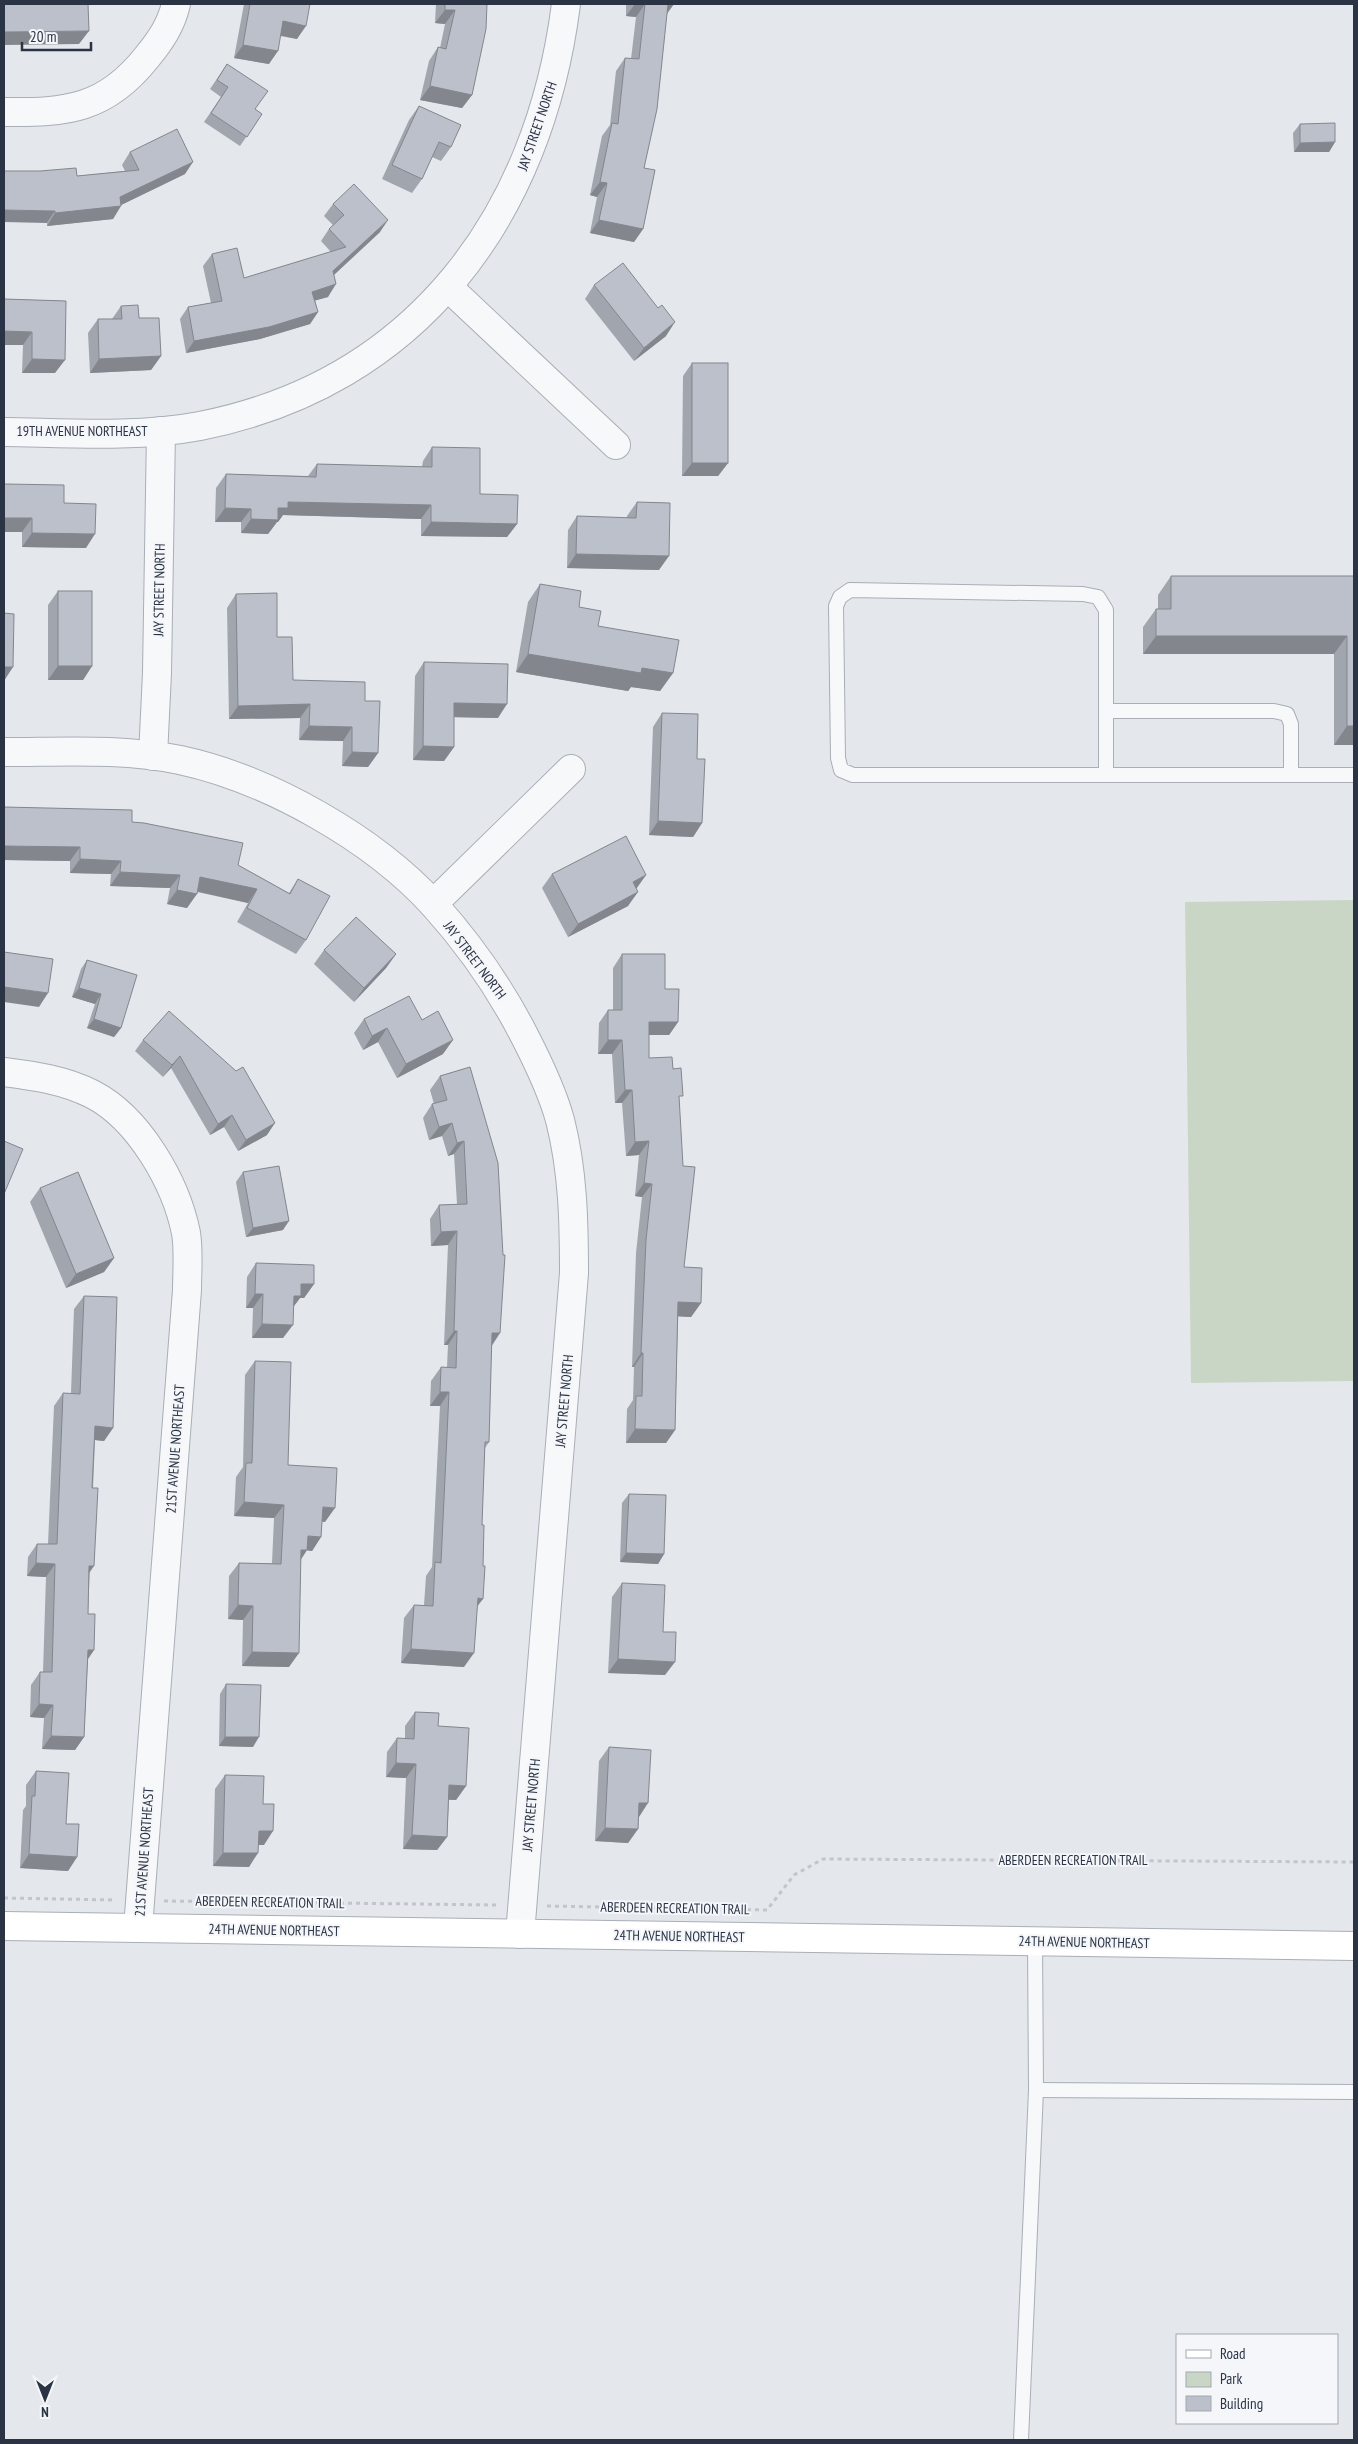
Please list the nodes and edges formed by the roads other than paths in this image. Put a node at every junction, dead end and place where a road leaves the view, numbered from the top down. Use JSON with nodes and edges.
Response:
{"nodes":[{"id":1,"x":176,"y":4,"type":"edge"},
{"id":2,"x":566,"y":4,"type":"edge"},
{"id":3,"x":4,"y":112,"type":"edge"},
{"id":4,"x":448,"y":288,"type":"junction"},
{"id":5,"x":161,"y":430,"type":"junction"},
{"id":6,"x":4,"y":432,"type":"edge"},
{"id":7,"x":616,"y":445,"type":"dead end"},
{"id":8,"x":1106,"y":711,"type":"junction"},
{"id":9,"x":4,"y":752,"type":"edge"},
{"id":10,"x":153,"y":756,"type":"junction"},
{"id":11,"x":571,"y":769,"type":"dead end"},
{"id":12,"x":1106,"y":775,"type":"junction"},
{"id":13,"x":1292,"y":775,"type":"junction"},
{"id":14,"x":1354,"y":775,"type":"edge"},
{"id":15,"x":433,"y":904,"type":"junction"},
{"id":16,"x":4,"y":1072,"type":"edge"},
{"id":17,"x":4,"y":1926,"type":"edge"},
{"id":18,"x":138,"y":1928,"type":"junction"},
{"id":19,"x":520,"y":1934,"type":"junction"},
{"id":20,"x":1035,"y":1941,"type":"junction"},
{"id":21,"x":1354,"y":1946,"type":"edge"},
{"id":22,"x":1036,"y":2090,"type":"junction"},
{"id":23,"x":1354,"y":2092,"type":"edge"},
{"id":24,"x":1021,"y":2440,"type":"edge"}],
"edges":[{"from":1,"to":3,"type":"street"},
{"from":2,"to":4,"type":"street","name":"JAY STREET NORTH"},
{"from":4,"to":5,"type":"street","name":"JAY STREET NORTH"},
{"from":4,"to":7,"type":"street"},
{"from":5,"to":6,"type":"street","name":"19TH AVENUE NORTHEAST"},
{"from":5,"to":10,"type":"street","name":"JAY STREET NORTH"},
{"from":8,"to":12,"type":"lane"},
{"from":8,"to":12,"type":"lane"},
{"from":8,"to":13,"type":"lane"},
{"from":9,"to":10,"type":"street"},
{"from":10,"to":15,"type":"street","name":"JAY STREET NORTH"},
{"from":11,"to":15,"type":"street"},
{"from":12,"to":13,"type":"lane"},
{"from":13,"to":14,"type":"lane"},
{"from":15,"to":19,"type":"street","name":"JAY STREET NORTH"},
{"from":16,"to":18,"type":"street","name":"21ST AVENUE NORTHEAST"},
{"from":17,"to":18,"type":"main road","name":"24TH AVENUE NORTHEAST"},
{"from":18,"to":19,"type":"main road","name":"24TH AVENUE NORTHEAST"},
{"from":19,"to":20,"type":"main road","name":"24TH AVENUE NORTHEAST"},
{"from":20,"to":21,"type":"main road","name":"24TH AVENUE NORTHEAST"},
{"from":20,"to":22,"type":"lane"},
{"from":22,"to":23,"type":"lane"},
{"from":22,"to":24,"type":"lane"}]}
